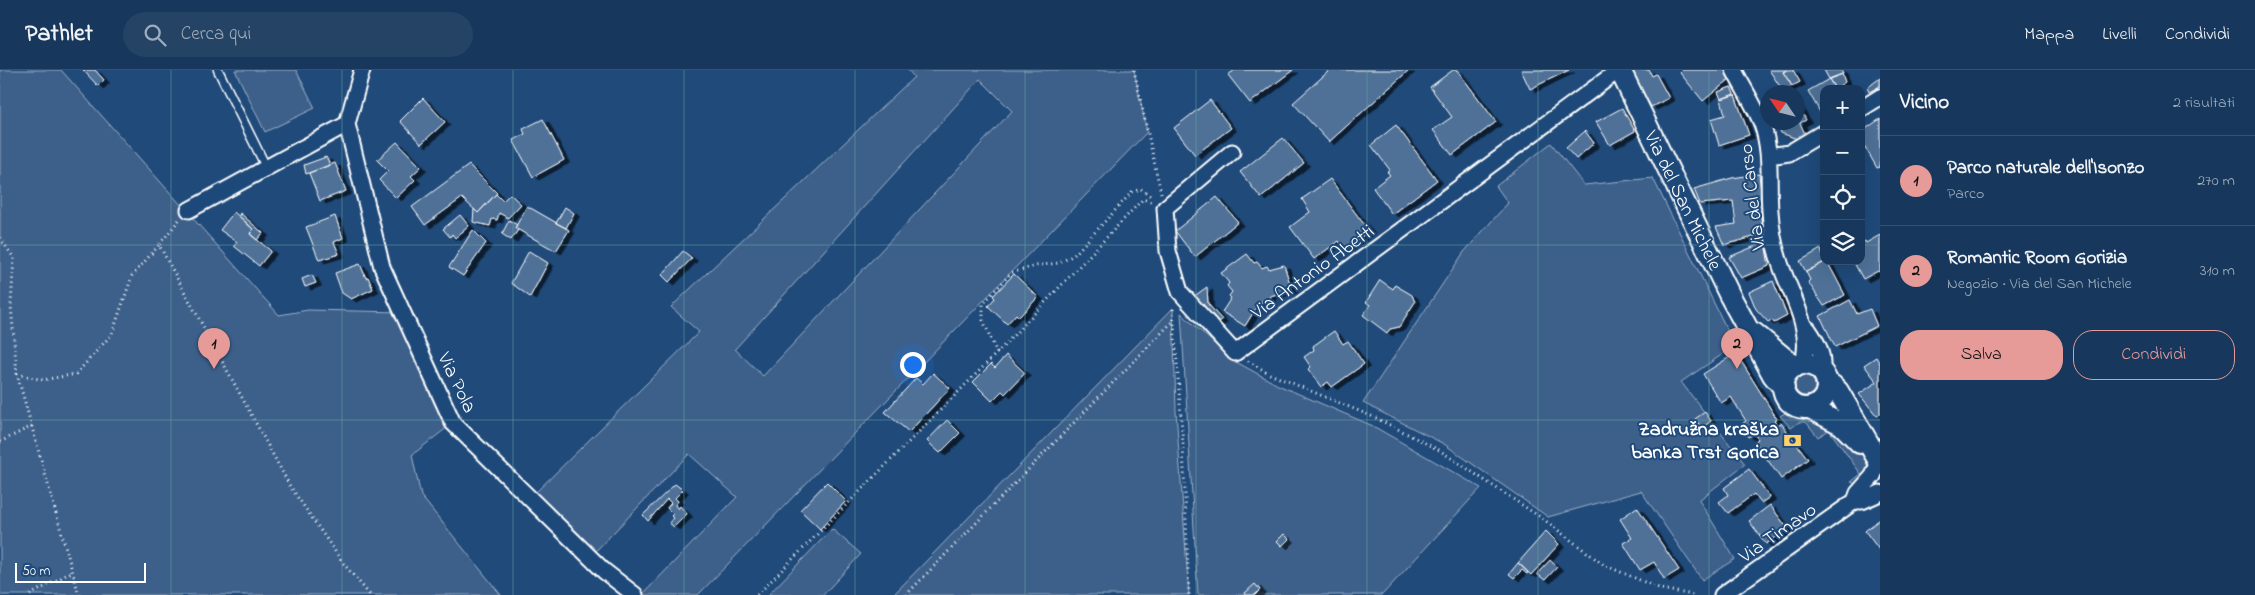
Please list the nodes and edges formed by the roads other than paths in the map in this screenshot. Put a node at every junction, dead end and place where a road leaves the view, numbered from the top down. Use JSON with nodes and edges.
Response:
{"nodes":[{"id":1,"x":218,"y":70,"type":"edge"},
{"id":2,"x":362,"y":70,"type":"edge"},
{"id":3,"x":1619,"y":70,"type":"edge"},
{"id":4,"x":1734,"y":70,"type":"edge"},
{"id":5,"x":1880,"y":98,"type":"edge"},
{"id":6,"x":1865,"y":107,"type":"edge"},
{"id":7,"x":347,"y":124,"type":"junction"},
{"id":8,"x":1820,"y":134,"type":"edge"},
{"id":9,"x":1232,"y":152,"type":"dead end"},
{"id":10,"x":1768,"y":156,"type":"junction"},
{"id":11,"x":266,"y":167,"type":"junction"},
{"id":12,"x":189,"y":210,"type":"road end"},
{"id":13,"x":1802,"y":322,"type":"junction"},
{"id":14,"x":1750,"y":329,"type":"junction"},
{"id":15,"x":1799,"y":366,"type":"junction"},
{"id":16,"x":1824,"y":378,"type":"junction"},
{"id":17,"x":1784,"y":388,"type":"junction"},
{"id":18,"x":1810,"y":408,"type":"junction"},
{"id":19,"x":1877,"y":459,"type":"edge"},
{"id":20,"x":1880,"y":493,"type":"edge"},
{"id":21,"x":1855,"y":501,"type":"junction"},
{"id":22,"x":634,"y":595,"type":"edge"},
{"id":23,"x":1722,"y":595,"type":"edge"}],
"edges":[{"from":1,"to":11,"type":"lane"},
{"from":2,"to":7,"type":"street","name":"Via Pola"},
{"from":3,"to":9,"type":"street","name":"Via Antonio Abetti"},
{"from":3,"to":14,"type":"main road","name":"Via del San Michele"},
{"from":4,"to":10,"type":"street","name":"Via del Carso"},
{"from":5,"to":6,"type":"street"},
{"from":7,"to":11,"type":"street"},
{"from":7,"to":22,"type":"street","name":"Via Pola"},
{"from":8,"to":10,"type":"street"},
{"from":10,"to":13,"type":"street","name":"Via del Carso"},
{"from":11,"to":12,"type":"street"},
{"from":13,"to":15,"type":"street","name":"Via del Carso"},
{"from":13,"to":16,"type":"street","name":"Via del Carso"},
{"from":14,"to":15,"type":"main road","name":"Via del San Michele"},
{"from":14,"to":17,"type":"main road","name":"Via del San Michele"},
{"from":15,"to":16,"type":"main road","name":"Via del San Michele"},
{"from":15,"to":17,"type":"main road"},
{"from":16,"to":18,"type":"main road"},
{"from":16,"to":19,"type":"main road","name":"Via del San Michele"},
{"from":17,"to":18,"type":"main road","name":"Via del San Michele"},
{"from":18,"to":19,"type":"main road","name":"Via del San Michele"},
{"from":19,"to":21,"type":"street","name":"Via Timavo"},
{"from":20,"to":21,"type":"street","name":"Via Timavo"},
{"from":21,"to":23,"type":"street","name":"Via Timavo"}]}
